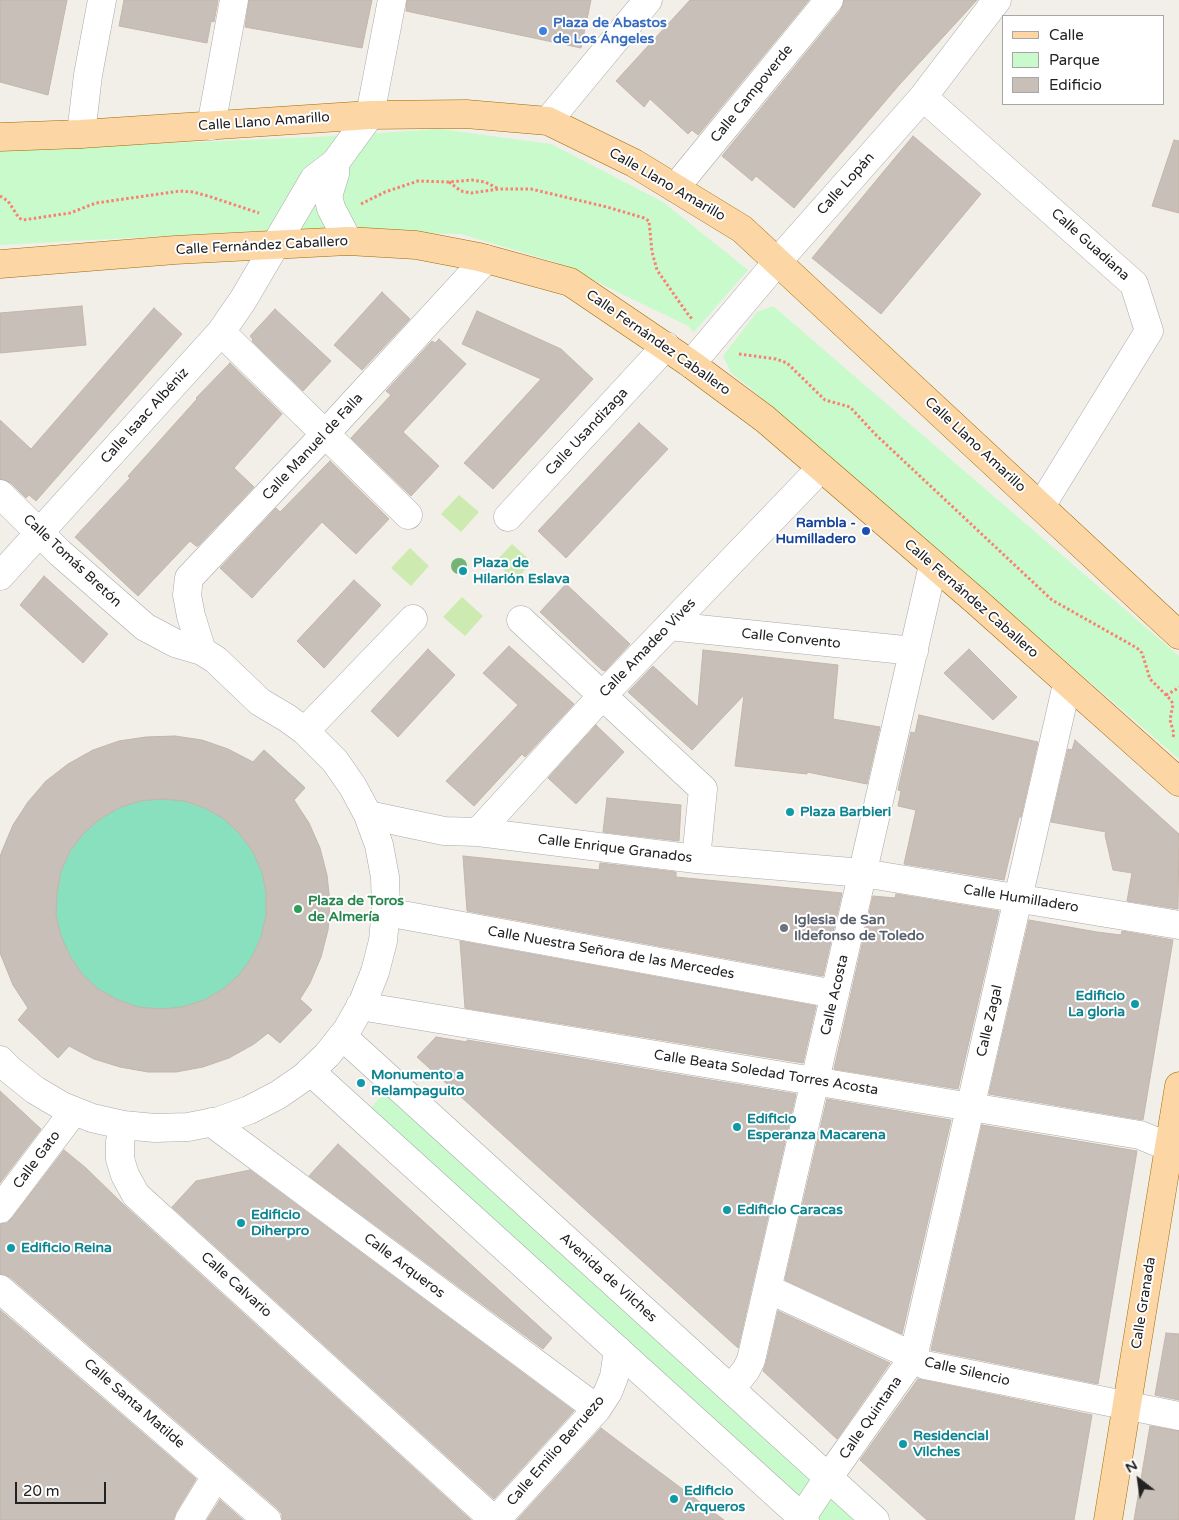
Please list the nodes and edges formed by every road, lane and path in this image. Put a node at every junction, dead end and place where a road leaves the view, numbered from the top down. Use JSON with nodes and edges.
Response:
{"nodes":[{"id":1,"x":102,"y":0,"type":"edge"},
{"id":2,"x":234,"y":0,"type":"edge"},
{"id":3,"x":392,"y":0,"type":"edge"},
{"id":4,"x":648,"y":0,"type":"edge"},
{"id":5,"x":829,"y":0,"type":"edge"},
{"id":6,"x":997,"y":0,"type":"edge"},
{"id":7,"x":923,"y":97,"type":"junction"},
{"id":8,"x":370,"y":115,"type":"junction"},
{"id":9,"x":548,"y":121,"type":"junction"},
{"id":10,"x":211,"y":126,"type":"junction"},
{"id":11,"x":81,"y":134,"type":"junction"},
{"id":12,"x":0,"y":137,"type":"edge"},
{"id":13,"x":335,"y":163,"type":"junction"},
{"id":14,"x":449,"y":182,"type":"junction"},
{"id":15,"x":675,"y":188,"type":"junction"},
{"id":16,"x":499,"y":189,"type":"junction"},
{"id":17,"x":0,"y":196,"type":"edge"},
{"id":18,"x":237,"y":206,"type":"dead end"},
{"id":19,"x":354,"y":208,"type":"dead end"},
{"id":20,"x":348,"y":241,"type":"junction"},
{"id":21,"x":276,"y":245,"type":"junction"},
{"id":22,"x":486,"y":259,"type":"junction"},
{"id":23,"x":778,"y":261,"type":"junction"},
{"id":24,"x":0,"y":264,"type":"edge"},
{"id":25,"x":693,"y":320,"type":"dead end"},
{"id":26,"x":221,"y":332,"type":"junction"},
{"id":27,"x":666,"y":346,"type":"junction"},
{"id":28,"x":737,"y":353,"type":"dead end"},
{"id":29,"x":691,"y":364,"type":"junction"},
{"id":30,"x":325,"y":434,"type":"junction"},
{"id":31,"x":822,"y":468,"type":"junction"},
{"id":32,"x":0,"y":494,"type":"edge"},
{"id":33,"x":1041,"y":506,"type":"junction"},
{"id":34,"x":408,"y":515,"type":"dead end"},
{"id":35,"x":508,"y":517,"type":"dead end"},
{"id":36,"x":39,"y":532,"type":"junction"},
{"id":37,"x":933,"y":565,"type":"junction"},
{"id":38,"x":0,"y":576,"type":"edge"},
{"id":39,"x":413,"y":619,"type":"dead end"},
{"id":40,"x":521,"y":620,"type":"dead end"},
{"id":41,"x":669,"y":626,"type":"junction"},
{"id":42,"x":1179,"y":635,"type":"edge"},
{"id":43,"x":202,"y":651,"type":"junction"},
{"id":44,"x":914,"y":651,"type":"junction"},
{"id":45,"x":1067,"y":684,"type":"junction"},
{"id":46,"x":1179,"y":687,"type":"edge"},
{"id":47,"x":1175,"y":690,"type":"junction"},
{"id":48,"x":1166,"y":695,"type":"junction"},
{"id":49,"x":602,"y":696,"type":"junction"},
{"id":50,"x":1171,"y":700,"type":"junction"},
{"id":51,"x":305,"y":731,"type":"junction"},
{"id":52,"x":1168,"y":744,"type":"dead end"},
{"id":53,"x":1179,"y":782,"type":"edge"},
{"id":54,"x":368,"y":816,"type":"junction"},
{"id":55,"x":478,"y":832,"type":"junction"},
{"id":56,"x":696,"y":859,"type":"junction"},
{"id":57,"x":863,"y":872,"type":"junction"},
{"id":58,"x":1018,"y":899,"type":"junction"},
{"id":59,"x":386,"y":912,"type":"junction"},
{"id":60,"x":1179,"y":925,"type":"edge"},
{"id":61,"x":835,"y":994,"type":"junction"},
{"id":62,"x":360,"y":1006,"type":"junction"},
{"id":63,"x":342,"y":1036,"type":"junction"},
{"id":64,"x":0,"y":1060,"type":"edge"},
{"id":65,"x":310,"y":1071,"type":"junction"},
{"id":66,"x":815,"y":1081,"type":"junction"},
{"id":67,"x":1179,"y":1086,"type":"edge"},
{"id":68,"x":970,"y":1107,"type":"junction"},
{"id":69,"x":74,"y":1111,"type":"junction"},
{"id":70,"x":212,"y":1122,"type":"junction"},
{"id":71,"x":123,"y":1125,"type":"junction"},
{"id":72,"x":1174,"y":1149,"type":"edge"},
{"id":73,"x":0,"y":1209,"type":"edge"},
{"id":74,"x":0,"y":1289,"type":"edge"},
{"id":75,"x":768,"y":1289,"type":"junction"},
{"id":76,"x":618,"y":1350,"type":"junction"},
{"id":77,"x":913,"y":1358,"type":"junction"},
{"id":78,"x":731,"y":1389,"type":"junction"},
{"id":79,"x":1127,"y":1405,"type":"junction"},
{"id":80,"x":597,"y":1409,"type":"junction"},
{"id":81,"x":1179,"y":1416,"type":"edge"},
{"id":82,"x":216,"y":1476,"type":"junction"},
{"id":83,"x":828,"y":1478,"type":"junction"},
{"id":84,"x":802,"y":1519,"type":"edge"},
{"id":85,"x":190,"y":1520,"type":"edge"},
{"id":86,"x":267,"y":1520,"type":"edge"},
{"id":87,"x":495,"y":1520,"type":"edge"},
{"id":88,"x":875,"y":1520,"type":"edge"},
{"id":89,"x":1108,"y":1520,"type":"edge"}],
"edges":[{"from":1,"to":11,"type":"street"},
{"from":2,"to":10,"type":"street"},
{"from":3,"to":8,"type":"street"},
{"from":4,"to":9,"type":"street"},
{"from":5,"to":15,"type":"street","name":"Calle Campoverde"},
{"from":6,"to":7,"type":"street","name":"Calle Lopán"},
{"from":7,"to":23,"type":"street","name":"Calle Lopán"},
{"from":7,"to":33,"type":"street","name":"Calle Guadiana"},
{"from":8,"to":9,"type":"main road","name":"Calle Llano Amarillo"},
{"from":8,"to":10,"type":"main road","name":"Calle Llano Amarillo"},
{"from":8,"to":13,"type":"street"},
{"from":9,"to":15,"type":"main road","name":"Calle Llano Amarillo"},
{"from":10,"to":11,"type":"main road","name":"Calle Llano Amarillo"},
{"from":11,"to":12,"type":"main road","name":"Calle Llano Amarillo"},
{"from":13,"to":20,"type":"street"},
{"from":13,"to":21,"type":"street","name":"Calle Isaac Albéniz"},
{"from":14,"to":16,"type":"path"},
{"from":14,"to":16,"type":"path"},
{"from":14,"to":19,"type":"path"},
{"from":15,"to":23,"type":"main road","name":"Calle Llano Amarillo"},
{"from":16,"to":25,"type":"path"},
{"from":17,"to":18,"type":"path"},
{"from":20,"to":21,"type":"main road","name":"Calle Fernández Caballero"},
{"from":20,"to":22,"type":"main road","name":"Calle Fernández Caballero"},
{"from":21,"to":24,"type":"main road","name":"Calle Fernández Caballero"},
{"from":21,"to":26,"type":"street","name":"Calle Isaac Albéniz"},
{"from":22,"to":27,"type":"main road","name":"Calle Fernández Caballero"},
{"from":22,"to":30,"type":"street","name":"Calle Manuel de Falla"},
{"from":23,"to":29,"type":"street","name":"Calle Lopán"},
{"from":23,"to":33,"type":"main road","name":"Calle Llano Amarillo"},
{"from":26,"to":30,"type":"street"},
{"from":26,"to":36,"type":"street","name":"Calle Isaac Albéniz"},
{"from":27,"to":29,"type":"main road","name":"Calle Fernández Caballero"},
{"from":27,"to":35,"type":"street","name":"Calle Usandizaga"},
{"from":28,"to":48,"type":"path"},
{"from":29,"to":31,"type":"main road","name":"Calle Fernández Caballero"},
{"from":30,"to":34,"type":"street"},
{"from":30,"to":43,"type":"street","name":"Calle Manuel de Falla"},
{"from":31,"to":37,"type":"main road","name":"Calle Fernández Caballero"},
{"from":31,"to":41,"type":"street","name":"Calle Amadeo Vives"},
{"from":32,"to":36,"type":"street","name":"Calle Tomás Bretón"},
{"from":33,"to":42,"type":"main road","name":"Calle Llano Amarillo"},
{"from":36,"to":38,"type":"street","name":"Calle Isaac Albéniz"},
{"from":36,"to":43,"type":"street","name":"Calle Tomás Bretón"},
{"from":37,"to":44,"type":"street","name":"Calle Acosta"},
{"from":37,"to":45,"type":"main road","name":"Calle Fernández Caballero"},
{"from":39,"to":51,"type":"street"},
{"from":40,"to":49,"type":"street"},
{"from":41,"to":44,"type":"street","name":"Calle Convento"},
{"from":41,"to":49,"type":"street","name":"Calle Amadeo Vives"},
{"from":43,"to":51,"type":"street","name":"Calle Tomás Bretón"},
{"from":44,"to":57,"type":"street","name":"Calle Acosta"},
{"from":45,"to":53,"type":"main road","name":"Calle Fernández Caballero"},
{"from":45,"to":58,"type":"street","name":"Calle Zagal"},
{"from":46,"to":47,"type":"path"},
{"from":47,"to":48,"type":"path"},
{"from":47,"to":50,"type":"path"},
{"from":48,"to":50,"type":"path"},
{"from":49,"to":55,"type":"street","name":"Calle Amadeo Vives"},
{"from":49,"to":56,"type":"street"},
{"from":50,"to":52,"type":"path"},
{"from":51,"to":54,"type":"street","name":"Calle Tomás Bretón"},
{"from":54,"to":55,"type":"street","name":"Calle Enrique Granados"},
{"from":54,"to":59,"type":"street","name":"Calle Tomás Bretón"},
{"from":55,"to":56,"type":"street","name":"Calle Enrique Granados"},
{"from":56,"to":57,"type":"street","name":"Calle Enrique Granados"},
{"from":57,"to":58,"type":"street","name":"Calle Humilladero"},
{"from":57,"to":61,"type":"street","name":"Calle Acosta"},
{"from":58,"to":60,"type":"street","name":"Calle Humilladero"},
{"from":58,"to":68,"type":"street","name":"Calle Zagal"},
{"from":59,"to":61,"type":"street","name":"Calle Nuestra Señora de las Mercedes"},
{"from":59,"to":62,"type":"street","name":"Calle Tomás Bretón"},
{"from":61,"to":66,"type":"street","name":"Calle Acosta"},
{"from":62,"to":63,"type":"street","name":"Calle Tomás Bretón"},
{"from":62,"to":66,"type":"street","name":"Calle Beata Soledad Torres Acosta"},
{"from":63,"to":65,"type":"street","name":"Calle Tomás Bretón"},
{"from":63,"to":78,"type":"street","name":"Avenida de Vilches"},
{"from":64,"to":69,"type":"street"},
{"from":65,"to":70,"type":"street","name":"Calle Tomás Bretón"},
{"from":65,"to":76,"type":"street"},
{"from":66,"to":68,"type":"street","name":"Calle Beata Soledad Torres Acosta"},
{"from":66,"to":75,"type":"street","name":"Calle Acosta"},
{"from":67,"to":72,"type":"main road","name":"Calle Granada"},
{"from":68,"to":72,"type":"street","name":"Calle Beata Soledad Torres Acosta"},
{"from":68,"to":77,"type":"street","name":"Calle Zagal"},
{"from":69,"to":71,"type":"street"},
{"from":69,"to":73,"type":"street","name":"Calle Gato"},
{"from":70,"to":71,"type":"street","name":"Calle Tomás Bretón"},
{"from":70,"to":80,"type":"street","name":"Calle Arqueros"},
{"from":71,"to":87,"type":"street","name":"Calle Calvario"},
{"from":72,"to":79,"type":"main road","name":"Calle Granada"},
{"from":74,"to":82,"type":"street","name":"Calle Santa Matilde"},
{"from":75,"to":77,"type":"street","name":"Calle Silencio"},
{"from":75,"to":78,"type":"street","name":"Calle Acosta"},
{"from":76,"to":80,"type":"street","name":"Calle Emilio Berruezo"},
{"from":76,"to":84,"type":"street"},
{"from":77,"to":79,"type":"street","name":"Calle Silencio"},
{"from":77,"to":83,"type":"street","name":"Calle Quintana"},
{"from":78,"to":83,"type":"street","name":"Avenida de Vilches"},
{"from":79,"to":81,"type":"street","name":"Calle Silencio"},
{"from":79,"to":89,"type":"main road","name":"Calle Granada"},
{"from":80,"to":87,"type":"street","name":"Calle Emilio Berruezo"},
{"from":82,"to":85,"type":"street"},
{"from":82,"to":86,"type":"street","name":"Calle Santa Matilde"},
{"from":83,"to":84,"type":"street","name":"Calle Quintana"},
{"from":83,"to":88,"type":"street","name":"Avenida de Vilches"}]}
